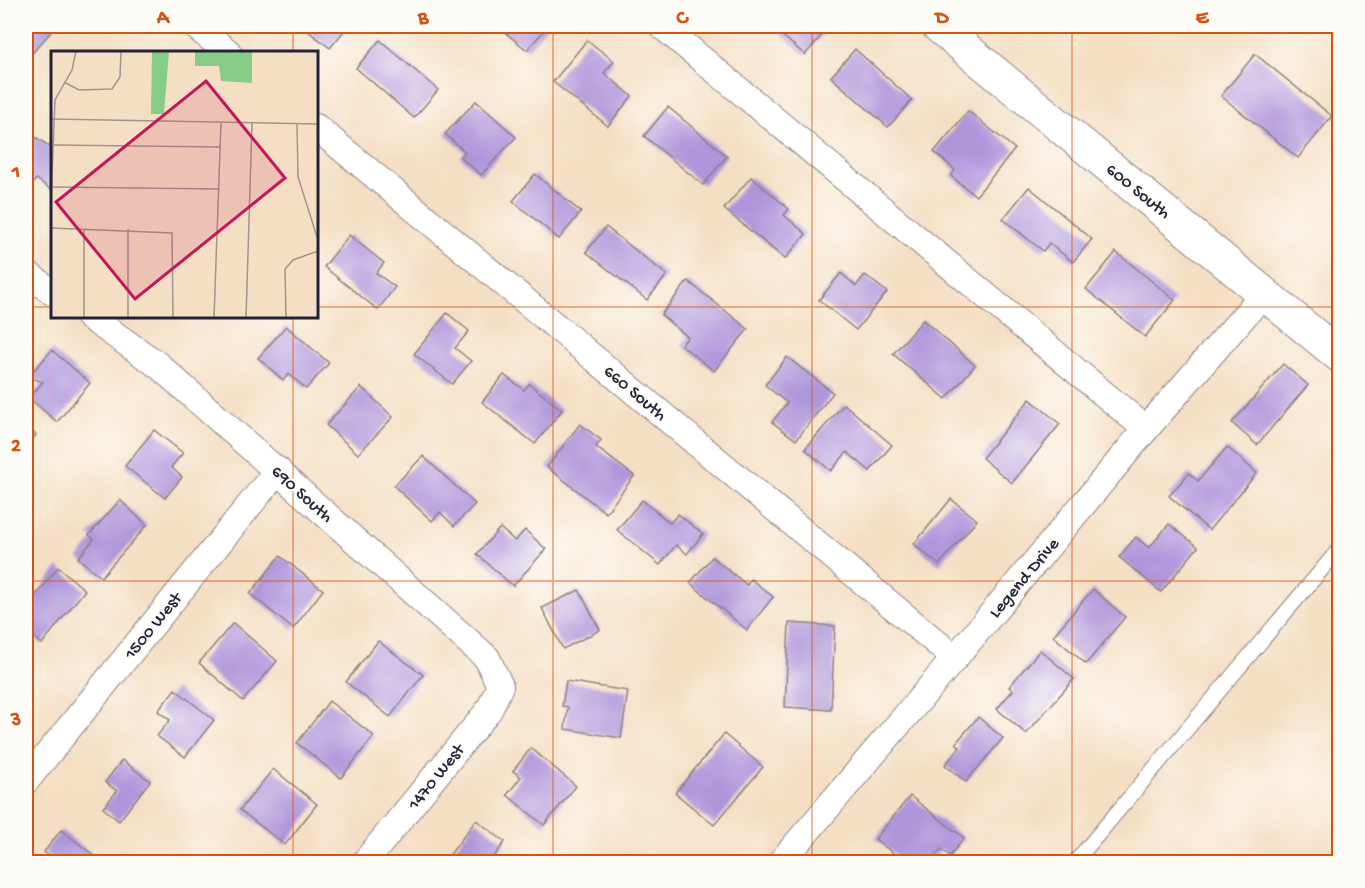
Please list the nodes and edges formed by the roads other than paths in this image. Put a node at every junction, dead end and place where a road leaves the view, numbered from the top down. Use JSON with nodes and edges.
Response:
{"nodes":[{"id":1,"x":195,"y":26,"type":"edge"},
{"id":2,"x":662,"y":26,"type":"edge"},
{"id":3,"x":938,"y":26,"type":"edge"},
{"id":4,"x":227,"y":51,"type":"edge"},
{"id":5,"x":318,"y":128,"type":"edge"},
{"id":6,"x":27,"y":276,"type":"edge"},
{"id":7,"x":51,"y":291,"type":"edge"},
{"id":8,"x":1265,"y":292,"type":"junction"},
{"id":9,"x":91,"y":318,"type":"edge"},
{"id":10,"x":1340,"y":356,"type":"edge"},
{"id":11,"x":1146,"y":429,"type":"junction"},
{"id":12,"x":278,"y":470,"type":"junction"},
{"id":13,"x":1340,"y":548,"type":"edge"},
{"id":14,"x":955,"y":658,"type":"junction"},
{"id":15,"x":500,"y":686,"type":"joint"},
{"id":16,"x":26,"y":781,"type":"edge"},
{"id":17,"x":365,"y":862,"type":"edge"},
{"id":18,"x":781,"y":862,"type":"edge"},
{"id":19,"x":1075,"y":862,"type":"edge"}],
"edges":[{"from":1,"to":4,"type":"street"},
{"from":2,"to":11,"type":"street"},
{"from":3,"to":8,"type":"main road","name":"600 South"},
{"from":5,"to":14,"type":"street","name":"660 South"},
{"from":6,"to":7,"type":"street"},
{"from":8,"to":10,"type":"main road","name":"600 South"},
{"from":8,"to":11,"type":"street","name":"Legend Drive"},
{"from":9,"to":12,"type":"street","name":"690 South"},
{"from":11,"to":14,"type":"street","name":"Legend Drive"},
{"from":12,"to":15,"type":"street","name":"690 South"},
{"from":12,"to":16,"type":"street","name":"1500 West"},
{"from":13,"to":19,"type":"lane"},
{"from":14,"to":18,"type":"street","name":"Legend Drive"},
{"from":15,"to":17,"type":"street","name":"1470 West"}]}
